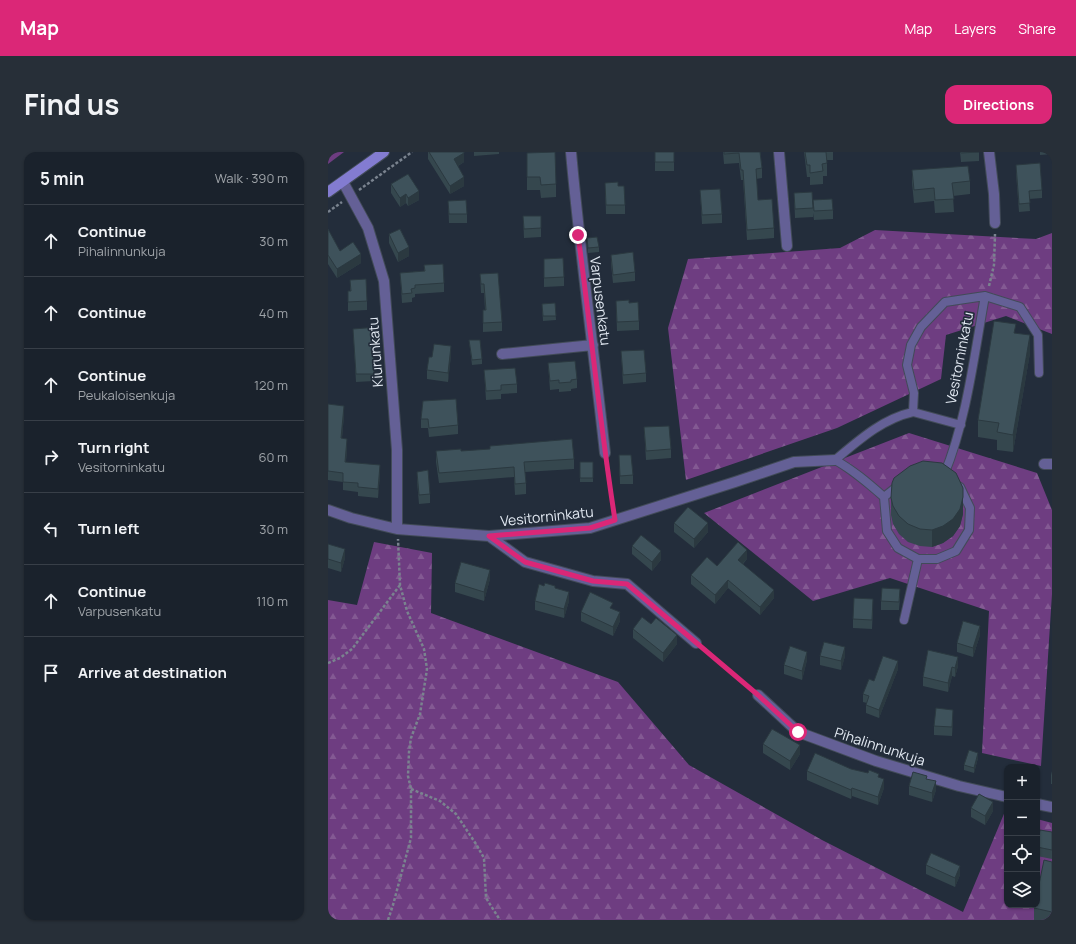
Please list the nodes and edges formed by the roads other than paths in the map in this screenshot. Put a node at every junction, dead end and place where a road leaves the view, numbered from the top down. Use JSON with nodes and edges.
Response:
{"nodes":[{"id":1,"x":384,"y":152,"type":"edge"},
{"id":2,"x":571,"y":152,"type":"edge"},
{"id":3,"x":778,"y":152,"type":"edge"},
{"id":4,"x":989,"y":152,"type":"edge"},
{"id":5,"x":343,"y":182,"type":"junction"},
{"id":6,"x":328,"y":192,"type":"edge"},
{"id":7,"x":995,"y":223,"type":"road end"},
{"id":8,"x":787,"y":246,"type":"dead end"},
{"id":9,"x":985,"y":296,"type":"junction"},
{"id":10,"x":593,"y":345,"type":"junction"},
{"id":11,"x":502,"y":354,"type":"dead end"},
{"id":12,"x":1039,"y":373,"type":"dead end"},
{"id":13,"x":913,"y":412,"type":"junction"},
{"id":14,"x":961,"y":425,"type":"junction"},
{"id":15,"x":604,"y":453,"type":"road end"},
{"id":16,"x":835,"y":460,"type":"junction"},
{"id":17,"x":907,"y":478,"type":"edge"},
{"id":18,"x":884,"y":497,"type":"junction"},
{"id":19,"x":328,"y":510,"type":"edge"},
{"id":20,"x":397,"y":529,"type":"junction"},
{"id":21,"x":489,"y":536,"type":"junction"},
{"id":22,"x":918,"y":559,"type":"junction"},
{"id":23,"x":904,"y":620,"type":"dead end"},
{"id":24,"x":696,"y":642,"type":"road end"},
{"id":25,"x":758,"y":695,"type":"road end"},
{"id":26,"x":1004,"y":796,"type":"edge"},
{"id":27,"x":1040,"y":805,"type":"edge"},
{"id":28,"x":1052,"y":808,"type":"edge"}],
"edges":[{"from":1,"to":5,"type":"main road"},
{"from":2,"to":10,"type":"street","name":"Varpusenkatu"},
{"from":3,"to":8,"type":"street"},
{"from":4,"to":7,"type":"street"},
{"from":5,"to":6,"type":"main road"},
{"from":5,"to":20,"type":"street","name":"Kiurunkatu"},
{"from":9,"to":12,"type":"lane","name":"Vesitorninkatu"},
{"from":9,"to":13,"type":"lane","name":"Vesitorninkatu"},
{"from":9,"to":14,"type":"lane","name":"Vesitorninkatu"},
{"from":10,"to":11,"type":"street"},
{"from":10,"to":15,"type":"street","name":"Varpusenkatu"},
{"from":13,"to":14,"type":"lane","name":"Vesitorninkatu"},
{"from":13,"to":16,"type":"lane"},
{"from":14,"to":22,"type":"lane","name":"Vesitorninkatu"},
{"from":16,"to":18,"type":"lane"},
{"from":16,"to":21,"type":"street","name":"Vesitorninkatu"},
{"from":17,"to":18,"type":"lane"},
{"from":18,"to":22,"type":"lane"},
{"from":19,"to":20,"type":"street","name":"Vesitorninkatu"},
{"from":20,"to":21,"type":"street","name":"Vesitorninkatu"},
{"from":21,"to":24,"type":"street"},
{"from":22,"to":23,"type":"lane"},
{"from":25,"to":26,"type":"street","name":"Pihalinnunkuja"},
{"from":27,"to":28,"type":"street"}]}
